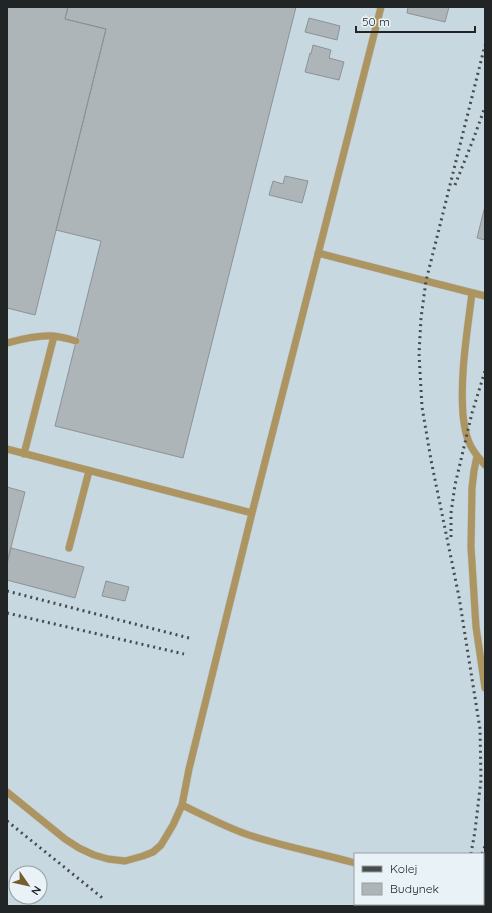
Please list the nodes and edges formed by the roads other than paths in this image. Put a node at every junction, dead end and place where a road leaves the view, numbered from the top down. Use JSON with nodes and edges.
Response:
{"nodes":[{"id":1,"x":381,"y":7,"type":"edge"},
{"id":2,"x":318,"y":253,"type":"junction"},
{"id":3,"x":472,"y":293,"type":"junction"},
{"id":4,"x":485,"y":296,"type":"edge"},
{"id":5,"x":54,"y":336,"type":"junction"},
{"id":6,"x":76,"y":341,"type":"dead end"},
{"id":7,"x":7,"y":343,"type":"edge"},
{"id":8,"x":7,"y":449,"type":"edge"},
{"id":9,"x":24,"y":454,"type":"junction"},
{"id":10,"x":478,"y":456,"type":"junction"},
{"id":11,"x":485,"y":465,"type":"edge"},
{"id":12,"x":89,"y":471,"type":"junction"},
{"id":13,"x":252,"y":513,"type":"junction"},
{"id":14,"x":69,"y":548,"type":"dead end"},
{"id":15,"x":485,"y":688,"type":"edge"},
{"id":16,"x":7,"y":792,"type":"edge"},
{"id":17,"x":182,"y":805,"type":"junction"},
{"id":18,"x":354,"y":863,"type":"edge"}],
"edges":[{"from":1,"to":2,"type":"lane"},
{"from":2,"to":3,"type":"lane"},
{"from":2,"to":13,"type":"lane"},
{"from":3,"to":4,"type":"lane"},
{"from":3,"to":10,"type":"lane"},
{"from":5,"to":6,"type":"lane"},
{"from":5,"to":7,"type":"lane"},
{"from":5,"to":9,"type":"lane"},
{"from":8,"to":9,"type":"lane"},
{"from":9,"to":12,"type":"lane"},
{"from":10,"to":11,"type":"lane"},
{"from":10,"to":15,"type":"lane"},
{"from":12,"to":13,"type":"lane"},
{"from":12,"to":14,"type":"lane"},
{"from":13,"to":17,"type":"lane"},
{"from":16,"to":17,"type":"lane"},
{"from":17,"to":18,"type":"lane"}]}
